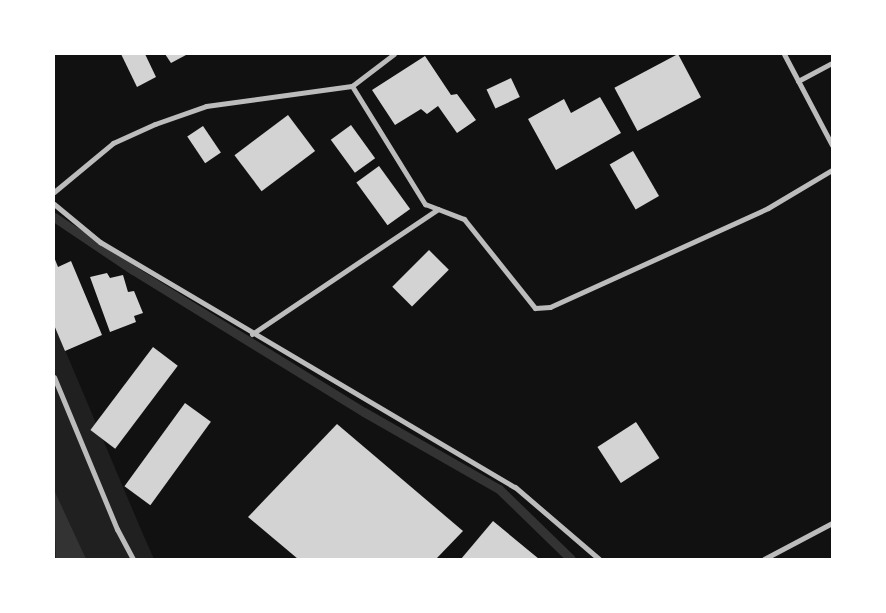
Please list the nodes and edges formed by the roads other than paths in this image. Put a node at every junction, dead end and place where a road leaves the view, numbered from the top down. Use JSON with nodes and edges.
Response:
{"nodes":[{"id":1,"x":394,"y":54,"type":"edge"},
{"id":2,"x":784,"y":54,"type":"edge"},
{"id":3,"x":832,"y":63,"type":"edge"},
{"id":4,"x":798,"y":81,"type":"junction"},
{"id":5,"x":352,"y":86,"type":"junction"},
{"id":6,"x":832,"y":145,"type":"edge"},
{"id":7,"x":832,"y":170,"type":"edge"},
{"id":8,"x":54,"y":192,"type":"edge"},
{"id":9,"x":54,"y":204,"type":"edge"},
{"id":10,"x":438,"y":209,"type":"junction"},
{"id":11,"x":252,"y":334,"type":"junction"},
{"id":12,"x":54,"y":377,"type":"edge"},
{"id":13,"x":832,"y":523,"type":"edge"},
{"id":14,"x":133,"y":559,"type":"edge"},
{"id":15,"x":600,"y":559,"type":"edge"},
{"id":16,"x":764,"y":559,"type":"edge"}],
"edges":[{"from":1,"to":5,"type":"street"},
{"from":2,"to":4,"type":"street"},
{"from":3,"to":4,"type":"street"},
{"from":4,"to":6,"type":"street"},
{"from":5,"to":8,"type":"street"},
{"from":5,"to":10,"type":"street"},
{"from":7,"to":10,"type":"street"},
{"from":9,"to":11,"type":"street"},
{"from":10,"to":11,"type":"street"},
{"from":11,"to":15,"type":"street"},
{"from":12,"to":14,"type":"street"},
{"from":13,"to":16,"type":"street"}]}
